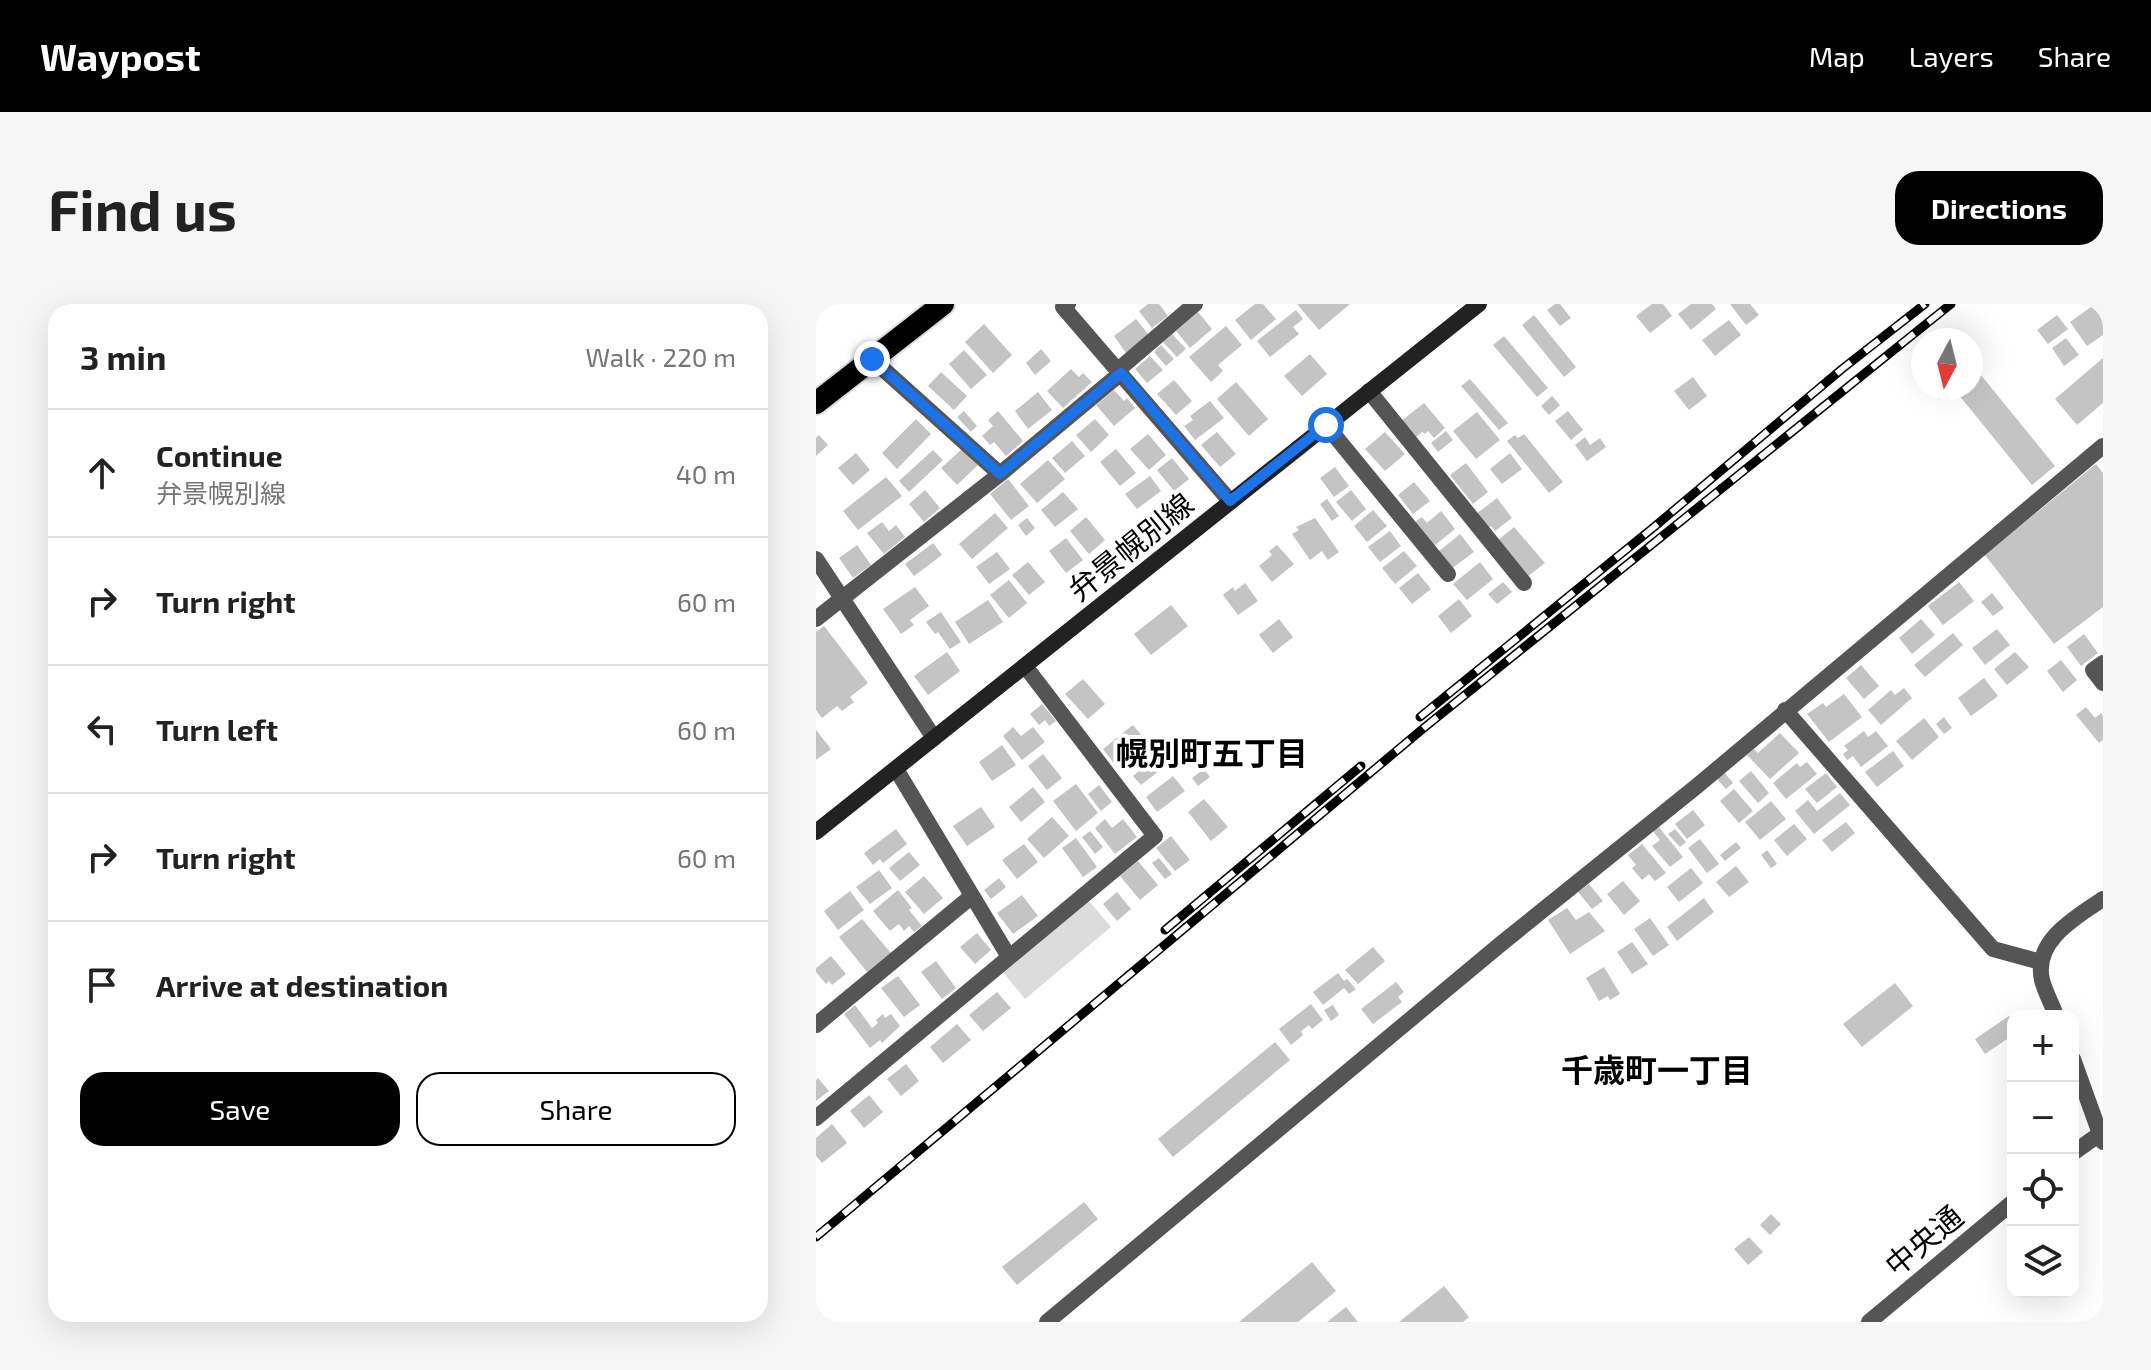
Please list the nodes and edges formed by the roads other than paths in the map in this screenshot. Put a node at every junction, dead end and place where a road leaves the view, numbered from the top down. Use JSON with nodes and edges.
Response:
{"nodes":[{"id":1,"x":943,"y":304,"type":"edge"},
{"id":2,"x":1068,"y":304,"type":"edge"},
{"id":3,"x":1195,"y":304,"type":"edge"},
{"id":4,"x":1479,"y":304,"type":"edge"},
{"id":5,"x":872,"y":359,"type":"junction"},
{"id":6,"x":1120,"y":371,"type":"junction"},
{"id":7,"x":1369,"y":391,"type":"junction"},
{"id":8,"x":816,"y":403,"type":"edge"},
{"id":9,"x":1326,"y":425,"type":"junction"},
{"id":10,"x":2103,"y":446,"type":"edge"},
{"id":11,"x":1000,"y":474,"type":"junction"},
{"id":12,"x":1230,"y":501,"type":"junction"},
{"id":13,"x":816,"y":559,"type":"edge"},
{"id":14,"x":1448,"y":574,"type":"dead end"},
{"id":15,"x":1524,"y":583,"type":"dead end"},
{"id":16,"x":843,"y":600,"type":"junction"},
{"id":17,"x":816,"y":619,"type":"edge"},
{"id":18,"x":2103,"y":663,"type":"edge"},
{"id":19,"x":1025,"y":666,"type":"junction"},
{"id":20,"x":2103,"y":683,"type":"edge"},
{"id":21,"x":1785,"y":710,"type":"junction"},
{"id":22,"x":934,"y":738,"type":"junction"},
{"id":23,"x":896,"y":769,"type":"junction"},
{"id":24,"x":816,"y":832,"type":"edge"},
{"id":25,"x":972,"y":896,"type":"junction"},
{"id":26,"x":2103,"y":899,"type":"edge"},
{"id":27,"x":1009,"y":957,"type":"junction"},
{"id":28,"x":2041,"y":962,"type":"junction"},
{"id":29,"x":2054,"y":1010,"type":"edge"},
{"id":30,"x":816,"y":1025,"type":"edge"},
{"id":31,"x":2079,"y":1075,"type":"edge"},
{"id":32,"x":816,"y":1118,"type":"edge"},
{"id":33,"x":2102,"y":1137,"type":"edge"},
{"id":34,"x":2079,"y":1150,"type":"edge"},
{"id":35,"x":2007,"y":1207,"type":"edge"},
{"id":36,"x":1047,"y":1322,"type":"edge"},
{"id":37,"x":1869,"y":1322,"type":"edge"}],
"edges":[{"from":1,"to":5,"type":"highway"},
{"from":2,"to":6,"type":"street"},
{"from":3,"to":6,"type":"street"},
{"from":4,"to":7,"type":"main road","name":"弁景幌別線"},
{"from":5,"to":8,"type":"highway"},
{"from":5,"to":11,"type":"street"},
{"from":6,"to":11,"type":"street"},
{"from":6,"to":12,"type":"street"},
{"from":7,"to":9,"type":"main road","name":"弁景幌別線"},
{"from":7,"to":15,"type":"street"},
{"from":9,"to":12,"type":"main road","name":"弁景幌別線"},
{"from":9,"to":14,"type":"street"},
{"from":10,"to":21,"type":"street"},
{"from":11,"to":16,"type":"street"},
{"from":12,"to":19,"type":"main road","name":"弁景幌別線"},
{"from":13,"to":16,"type":"street"},
{"from":16,"to":17,"type":"street"},
{"from":16,"to":22,"type":"street"},
{"from":18,"to":20,"type":"street"},
{"from":19,"to":22,"type":"main road","name":"弁景幌別線"},
{"from":19,"to":27,"type":"street"},
{"from":21,"to":28,"type":"street"},
{"from":21,"to":36,"type":"street"},
{"from":22,"to":23,"type":"main road","name":"弁景幌別線"},
{"from":23,"to":24,"type":"main road","name":"弁景幌別線"},
{"from":23,"to":25,"type":"street"},
{"from":25,"to":27,"type":"street"},
{"from":25,"to":30,"type":"street"},
{"from":26,"to":28,"type":"street"},
{"from":27,"to":32,"type":"street"},
{"from":28,"to":29,"type":"street"},
{"from":31,"to":33,"type":"street"},
{"from":33,"to":34,"type":"street"},
{"from":35,"to":37,"type":"street","name":"中央通"}]}
